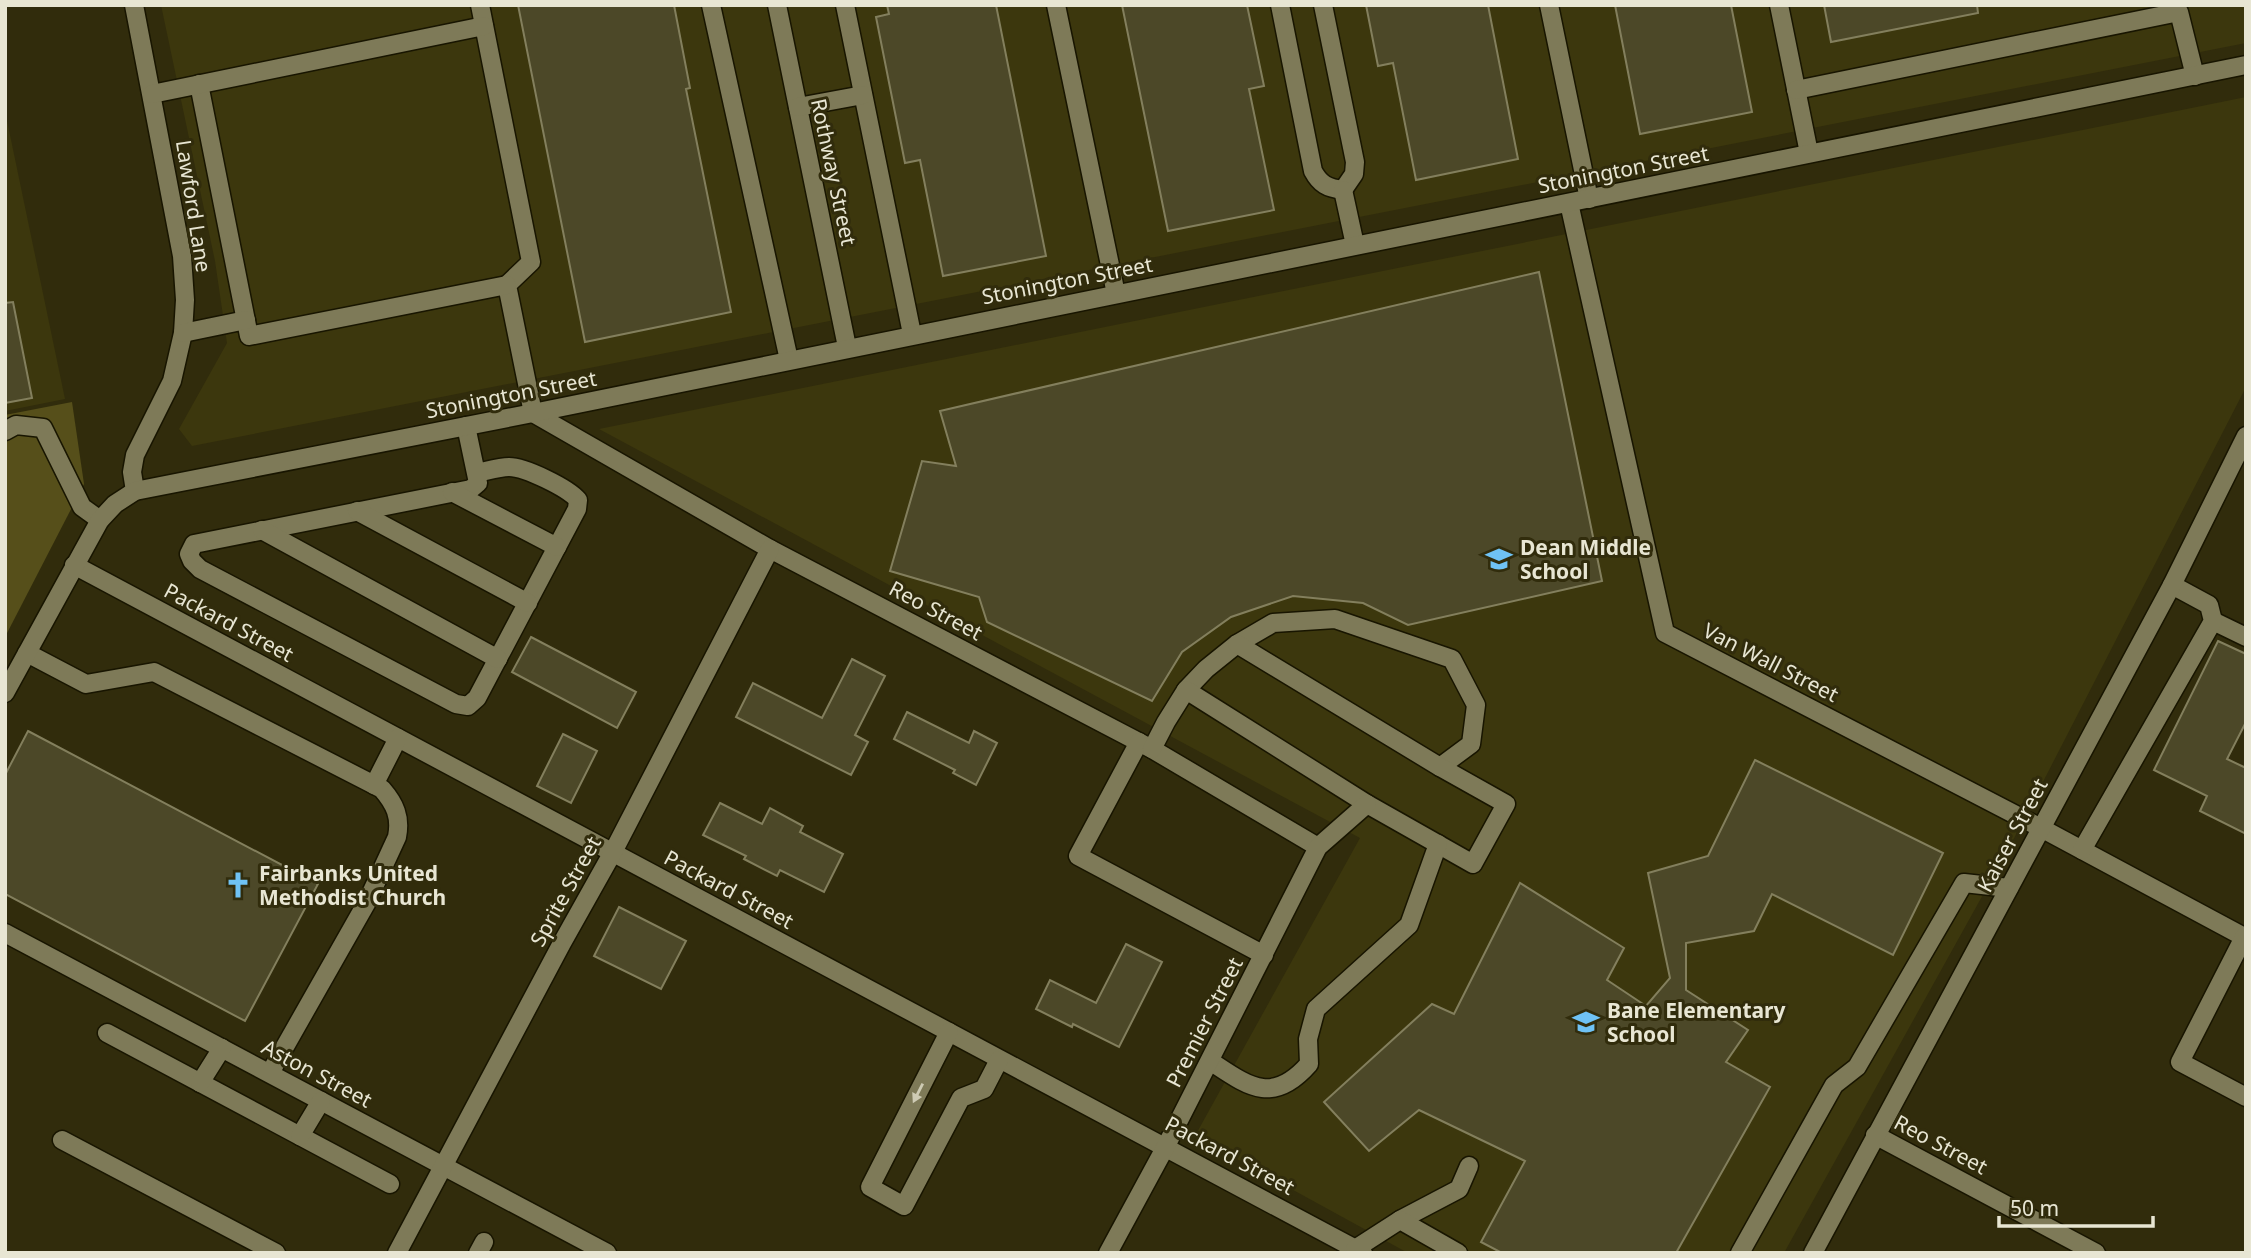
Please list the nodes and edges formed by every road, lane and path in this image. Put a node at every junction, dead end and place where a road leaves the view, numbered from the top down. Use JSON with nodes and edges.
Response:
{"nodes":[{"id":1,"x":134,"y":5,"type":"edge"},
{"id":2,"x":480,"y":5,"type":"edge"},
{"id":3,"x":712,"y":5,"type":"edge"},
{"id":4,"x":777,"y":5,"type":"edge"},
{"id":5,"x":845,"y":5,"type":"edge"},
{"id":6,"x":1056,"y":5,"type":"edge"},
{"id":7,"x":1280,"y":5,"type":"edge"},
{"id":8,"x":1323,"y":5,"type":"edge"},
{"id":9,"x":1549,"y":5,"type":"edge"},
{"id":10,"x":1779,"y":5,"type":"edge"},
{"id":11,"x":484,"y":26,"type":"junction"},
{"id":12,"x":2246,"y":65,"type":"edge"},
{"id":13,"x":2195,"y":76,"type":"junction"},
{"id":14,"x":199,"y":85,"type":"junction"},
{"id":15,"x":1796,"y":90,"type":"junction"},
{"id":16,"x":152,"y":94,"type":"junction"},
{"id":17,"x":863,"y":95,"type":"junction"},
{"id":18,"x":797,"y":107,"type":"junction"},
{"id":19,"x":1809,"y":153,"type":"junction"},
{"id":20,"x":1343,"y":190,"type":"junction"},
{"id":21,"x":1589,"y":199,"type":"junction"},
{"id":22,"x":1569,"y":203,"type":"junction"},
{"id":23,"x":1355,"y":245,"type":"junction"},
{"id":24,"x":507,"y":285,"type":"junction"},
{"id":25,"x":1115,"y":294,"type":"junction"},
{"id":26,"x":246,"y":320,"type":"junction"},
{"id":27,"x":183,"y":332,"type":"junction"},
{"id":28,"x":912,"y":334,"type":"junction"},
{"id":29,"x":847,"y":348,"type":"junction"},
{"id":30,"x":789,"y":360,"type":"junction"},
{"id":31,"x":533,"y":413,"type":"junction"},
{"id":32,"x":466,"y":426,"type":"junction"},
{"id":33,"x":5,"y":431,"type":"edge"},
{"id":34,"x":2246,"y":436,"type":"edge"},
{"id":35,"x":477,"y":472,"type":"junction"},
{"id":36,"x":135,"y":491,"type":"junction"},
{"id":37,"x":452,"y":492,"type":"junction"},
{"id":38,"x":357,"y":512,"type":"junction"},
{"id":39,"x":100,"y":520,"type":"junction"},
{"id":40,"x":262,"y":530,"type":"junction"},
{"id":41,"x":557,"y":547,"type":"junction"},
{"id":42,"x":770,"y":549,"type":"junction"},
{"id":43,"x":74,"y":565,"type":"junction"},
{"id":44,"x":2172,"y":585,"type":"junction"},
{"id":45,"x":528,"y":603,"type":"junction"},
{"id":46,"x":2213,"y":621,"type":"junction"},
{"id":47,"x":2246,"y":637,"type":"edge"},
{"id":48,"x":1237,"y":644,"type":"junction"},
{"id":49,"x":27,"y":653,"type":"junction"},
{"id":50,"x":498,"y":659,"type":"junction"},
{"id":51,"x":1186,"y":690,"type":"junction"},
{"id":52,"x":5,"y":693,"type":"edge"},
{"id":53,"x":398,"y":738,"type":"junction"},
{"id":54,"x":1146,"y":746,"type":"junction"},
{"id":55,"x":1440,"y":767,"type":"junction"},
{"id":56,"x":374,"y":785,"type":"junction"},
{"id":57,"x":1367,"y":804,"type":"junction"},
{"id":58,"x":2041,"y":828,"type":"junction"},
{"id":59,"x":1438,"y":844,"type":"junction"},
{"id":60,"x":1318,"y":847,"type":"junction"},
{"id":61,"x":2082,"y":849,"type":"junction"},
{"id":62,"x":613,"y":852,"type":"junction"},
{"id":63,"x":2009,"y":888,"type":"junction"},
{"id":64,"x":5,"y":933,"type":"edge"},
{"id":65,"x":2245,"y":938,"type":"edge"},
{"id":66,"x":1264,"y":955,"type":"junction"},
{"id":67,"x":949,"y":1032,"type":"junction"},
{"id":68,"x":107,"y":1034,"type":"dead end"},
{"id":69,"x":222,"y":1048,"type":"junction"},
{"id":70,"x":999,"y":1060,"type":"junction"},
{"id":71,"x":1210,"y":1061,"type":"junction"},
{"id":72,"x":270,"y":1073,"type":"junction"},
{"id":73,"x":200,"y":1083,"type":"junction"},
{"id":74,"x":2246,"y":1097,"type":"edge"},
{"id":75,"x":321,"y":1101,"type":"junction"},
{"id":76,"x":1875,"y":1135,"type":"junction"},
{"id":77,"x":300,"y":1136,"type":"junction"},
{"id":78,"x":62,"y":1140,"type":"dead end"},
{"id":79,"x":1166,"y":1146,"type":"junction"},
{"id":80,"x":443,"y":1166,"type":"junction"},
{"id":81,"x":1469,"y":1166,"type":"dead end"},
{"id":82,"x":390,"y":1184,"type":"dead end"},
{"id":83,"x":1400,"y":1220,"type":"junction"},
{"id":84,"x":1359,"y":1251,"type":"edge"},
{"id":85,"x":276,"y":1253,"type":"edge"},
{"id":86,"x":397,"y":1253,"type":"edge"},
{"id":87,"x":607,"y":1253,"type":"edge"},
{"id":88,"x":1108,"y":1253,"type":"edge"},
{"id":89,"x":1458,"y":1253,"type":"edge"},
{"id":90,"x":1740,"y":1253,"type":"edge"},
{"id":91,"x":1813,"y":1253,"type":"edge"},
{"id":92,"x":2096,"y":1253,"type":"edge"}],
"edges":[{"from":1,"to":16,"type":"street","name":"Lawford Lane"},
{"from":2,"to":11,"type":"street"},
{"from":3,"to":30,"type":"street"},
{"from":4,"to":18,"type":"street","name":"Rothway Street"},
{"from":5,"to":17,"type":"street"},
{"from":6,"to":25,"type":"street"},
{"from":7,"to":20,"type":"street"},
{"from":8,"to":20,"type":"street"},
{"from":9,"to":21,"type":"street"},
{"from":10,"to":15,"type":"street"},
{"from":11,"to":14,"type":"street"},
{"from":11,"to":24,"type":"street"},
{"from":12,"to":13,"type":"street","name":"Stonington Street"},
{"from":13,"to":15,"type":"street"},
{"from":13,"to":19,"type":"street","name":"Stonington Street"},
{"from":14,"to":16,"type":"street"},
{"from":14,"to":26,"type":"street"},
{"from":15,"to":19,"type":"street"},
{"from":16,"to":27,"type":"street","name":"Lawford Lane"},
{"from":17,"to":18,"type":"street"},
{"from":17,"to":28,"type":"street"},
{"from":18,"to":29,"type":"street","name":"Rothway Street"},
{"from":19,"to":21,"type":"street","name":"Stonington Street"},
{"from":20,"to":23,"type":"street"},
{"from":21,"to":22,"type":"street","name":"Stonington Street"},
{"from":22,"to":23,"type":"street","name":"Stonington Street"},
{"from":22,"to":58,"type":"street","name":"Van Wall Street"},
{"from":23,"to":25,"type":"street","name":"Stonington Street"},
{"from":24,"to":26,"type":"street"},
{"from":24,"to":31,"type":"street"},
{"from":25,"to":28,"type":"street","name":"Stonington Street"},
{"from":26,"to":27,"type":"street"},
{"from":27,"to":36,"type":"street","name":"Lawford Lane"},
{"from":28,"to":29,"type":"street","name":"Stonington Street"},
{"from":29,"to":30,"type":"street","name":"Stonington Street"},
{"from":30,"to":31,"type":"street","name":"Stonington Street"},
{"from":31,"to":32,"type":"street","name":"Stonington Street"},
{"from":31,"to":42,"type":"street","name":"Reo Street"},
{"from":32,"to":35,"type":"street"},
{"from":32,"to":36,"type":"street","name":"Stonington Street"},
{"from":33,"to":39,"type":"street"},
{"from":34,"to":44,"type":"street","name":"Kaiser Street"},
{"from":35,"to":37,"type":"street"},
{"from":35,"to":41,"type":"street"},
{"from":36,"to":39,"type":"street","name":"Stonington Street"},
{"from":37,"to":38,"type":"street"},
{"from":37,"to":41,"type":"street"},
{"from":38,"to":40,"type":"street"},
{"from":38,"to":45,"type":"street"},
{"from":39,"to":43,"type":"street","name":"Stonington Street"},
{"from":40,"to":50,"type":"street"},
{"from":40,"to":50,"type":"street"},
{"from":41,"to":45,"type":"street"},
{"from":42,"to":54,"type":"street","name":"Reo Street"},
{"from":42,"to":62,"type":"street","name":"Sprite Street"},
{"from":43,"to":49,"type":"street","name":"Stonington Street"},
{"from":43,"to":53,"type":"street","name":"Packard Street"},
{"from":44,"to":46,"type":"street"},
{"from":44,"to":58,"type":"street","name":"Kaiser Street"},
{"from":45,"to":50,"type":"street"},
{"from":46,"to":47,"type":"street"},
{"from":46,"to":61,"type":"street"},
{"from":48,"to":51,"type":"street"},
{"from":48,"to":55,"type":"street"},
{"from":48,"to":55,"type":"street"},
{"from":49,"to":52,"type":"street","name":"Stonington Street"},
{"from":49,"to":56,"type":"street"},
{"from":51,"to":54,"type":"street"},
{"from":51,"to":57,"type":"street"},
{"from":53,"to":56,"type":"street"},
{"from":53,"to":62,"type":"street","name":"Packard Street"},
{"from":54,"to":60,"type":"street","name":"Reo Street"},
{"from":54,"to":66,"type":"street"},
{"from":55,"to":59,"type":"street"},
{"from":56,"to":72,"type":"street"},
{"from":57,"to":59,"type":"street"},
{"from":57,"to":60,"type":"street"},
{"from":58,"to":61,"type":"street","name":"Van Wall Street"},
{"from":58,"to":63,"type":"street","name":"Kaiser Street"},
{"from":59,"to":71,"type":"street"},
{"from":60,"to":66,"type":"street","name":"Premier Street"},
{"from":61,"to":65,"type":"street","name":"Van Wall Street"},
{"from":62,"to":67,"type":"street","name":"Packard Street"},
{"from":62,"to":80,"type":"street","name":"Sprite Street"},
{"from":63,"to":76,"type":"street","name":"Kaiser Street"},
{"from":63,"to":90,"type":"street"},
{"from":64,"to":69,"type":"street","name":"Aston Street"},
{"from":65,"to":74,"type":"street"},
{"from":66,"to":71,"type":"street","name":"Premier Street"},
{"from":67,"to":70,"type":"street","name":"Packard Street"},
{"from":67,"to":70,"type":"street","one_way":true},
{"from":68,"to":73,"type":"street"},
{"from":69,"to":72,"type":"street","name":"Aston Street"},
{"from":69,"to":73,"type":"street"},
{"from":70,"to":79,"type":"street","name":"Packard Street"},
{"from":71,"to":79,"type":"street","name":"Premier Street"},
{"from":72,"to":75,"type":"street","name":"Aston Street"},
{"from":73,"to":77,"type":"street"},
{"from":75,"to":77,"type":"street"},
{"from":75,"to":80,"type":"street","name":"Aston Street"},
{"from":76,"to":91,"type":"street","name":"Kaiser Street"},
{"from":76,"to":92,"type":"street","name":"Reo Street"},
{"from":77,"to":82,"type":"street"},
{"from":78,"to":85,"type":"street"},
{"from":79,"to":84,"type":"street","name":"Packard Street"},
{"from":79,"to":88,"type":"street","name":"Premier Street"},
{"from":80,"to":86,"type":"street","name":"Sprite Street"},
{"from":80,"to":87,"type":"street","name":"Aston Street"},
{"from":81,"to":83,"type":"street"},
{"from":83,"to":84,"type":"street"},
{"from":83,"to":89,"type":"street"}]}
